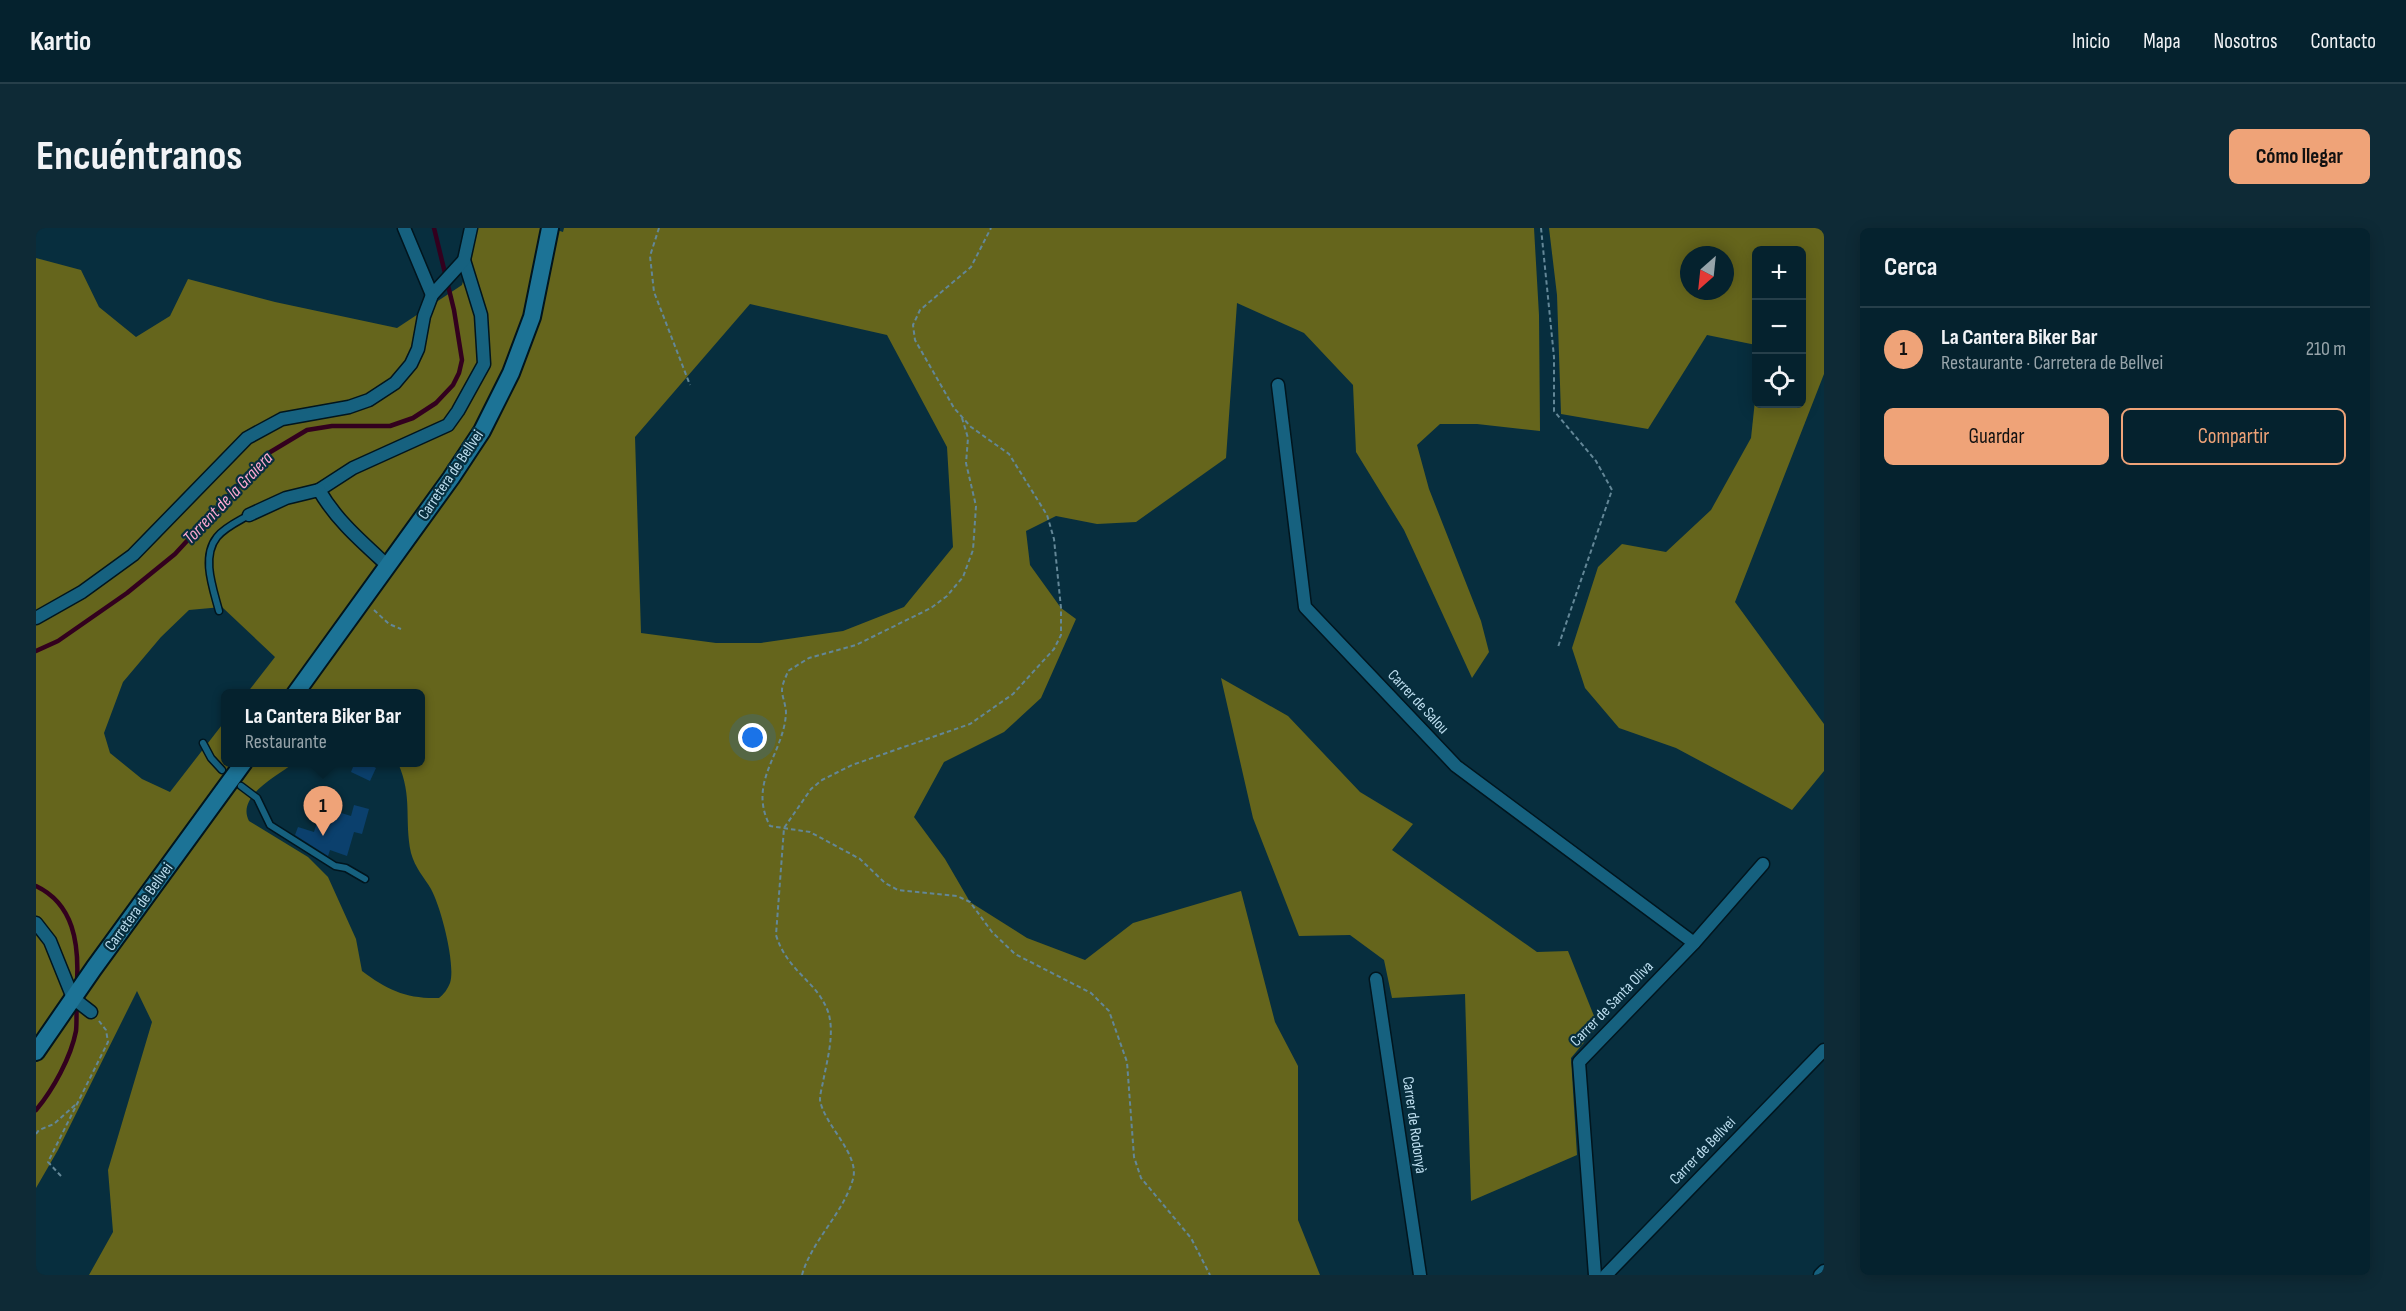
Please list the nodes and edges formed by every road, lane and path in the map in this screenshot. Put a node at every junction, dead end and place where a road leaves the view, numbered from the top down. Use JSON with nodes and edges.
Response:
{"nodes":[{"id":1,"x":405,"y":228,"type":"edge"},
{"id":2,"x":471,"y":228,"type":"edge"},
{"id":3,"x":550,"y":228,"type":"edge"},
{"id":4,"x":659,"y":228,"type":"edge"},
{"id":5,"x":991,"y":228,"type":"edge"},
{"id":6,"x":1541,"y":228,"type":"edge"},
{"id":7,"x":464,"y":260,"type":"junction"},
{"id":8,"x":432,"y":295,"type":"junction"},
{"id":9,"x":690,"y":385,"type":"dead end"},
{"id":10,"x":1278,"y":386,"type":"dead end"},
{"id":11,"x":954,"y":408,"type":"junction"},
{"id":12,"x":319,"y":490,"type":"junction"},
{"id":13,"x":249,"y":515,"type":"joint"},
{"id":14,"x":388,"y":566,"type":"junction"},
{"id":15,"x":365,"y":598,"type":"junction"},
{"id":16,"x":219,"y":611,"type":"dead end"},
{"id":17,"x":36,"y":618,"type":"edge"},
{"id":18,"x":401,"y":629,"type":"dead end"},
{"id":19,"x":1558,"y":647,"type":"dead end"},
{"id":20,"x":298,"y":689,"type":"edge"},
{"id":21,"x":203,"y":743,"type":"dead end"},
{"id":22,"x":240,"y":767,"type":"edge"},
{"id":23,"x":222,"y":770,"type":"dead end"},
{"id":24,"x":241,"y":786,"type":"dead end"},
{"id":25,"x":784,"y":828,"type":"junction"},
{"id":26,"x":1763,"y":864,"type":"dead end"},
{"id":27,"x":365,"y":879,"type":"dead end"},
{"id":28,"x":40,"y":926,"type":"edge"},
{"id":29,"x":1694,"y":943,"type":"junction"},
{"id":30,"x":1376,"y":979,"type":"dead end"},
{"id":31,"x":73,"y":998,"type":"junction"},
{"id":32,"x":91,"y":1012,"type":"joint"},
{"id":33,"x":1824,"y":1050,"type":"edge"},
{"id":34,"x":36,"y":1052,"type":"edge"},
{"id":35,"x":77,"y":1103,"type":"junction"},
{"id":36,"x":36,"y":1134,"type":"edge"},
{"id":37,"x":61,"y":1176,"type":"dead end"},
{"id":38,"x":1824,"y":1271,"type":"edge"},
{"id":39,"x":802,"y":1275,"type":"edge"},
{"id":40,"x":1210,"y":1275,"type":"edge"},
{"id":41,"x":1420,"y":1275,"type":"edge"},
{"id":42,"x":1595,"y":1275,"type":"edge"},
{"id":43,"x":1606,"y":1275,"type":"edge"},
{"id":44,"x":1820,"y":1275,"type":"edge"}],
"edges":[{"from":1,"to":8,"type":"street"},
{"from":2,"to":7,"type":"street"},
{"from":3,"to":14,"type":"main road","name":"Carretera de Bellvei"},
{"from":4,"to":9,"type":"path"},
{"from":5,"to":11,"type":"path"},
{"from":6,"to":19,"type":"path"},
{"from":7,"to":8,"type":"street"},
{"from":7,"to":12,"type":"street"},
{"from":8,"to":17,"type":"street"},
{"from":10,"to":29,"type":"street","name":"Carrer de Salou"},
{"from":11,"to":25,"type":"path"},
{"from":11,"to":25,"type":"path"},
{"from":12,"to":13,"type":"street"},
{"from":12,"to":14,"type":"street"},
{"from":13,"to":16,"type":"lane"},
{"from":14,"to":15,"type":"main road","name":"Carretera de Bellvei"},
{"from":15,"to":18,"type":"path"},
{"from":15,"to":20,"type":"main road","name":"Carretera de Bellvei"},
{"from":21,"to":23,"type":"lane"},
{"from":22,"to":31,"type":"main road","name":"Carretera de Bellvei"},
{"from":24,"to":27,"type":"lane"},
{"from":25,"to":39,"type":"path"},
{"from":25,"to":40,"type":"path"},
{"from":26,"to":29,"type":"street","name":"Carrer de Santa Oliva"},
{"from":28,"to":31,"type":"street"},
{"from":29,"to":42,"type":"street","name":"Carrer de Santa Oliva"},
{"from":30,"to":41,"type":"street","name":"Carrer de Rodonyà"},
{"from":31,"to":32,"type":"street"},
{"from":31,"to":34,"type":"main road","name":"Carretera de Bellvei"},
{"from":32,"to":35,"type":"path"},
{"from":33,"to":43,"type":"street","name":"Carrer de Bellvei"},
{"from":35,"to":36,"type":"path"},
{"from":35,"to":37,"type":"path"},
{"from":38,"to":44,"type":"street"}]}
